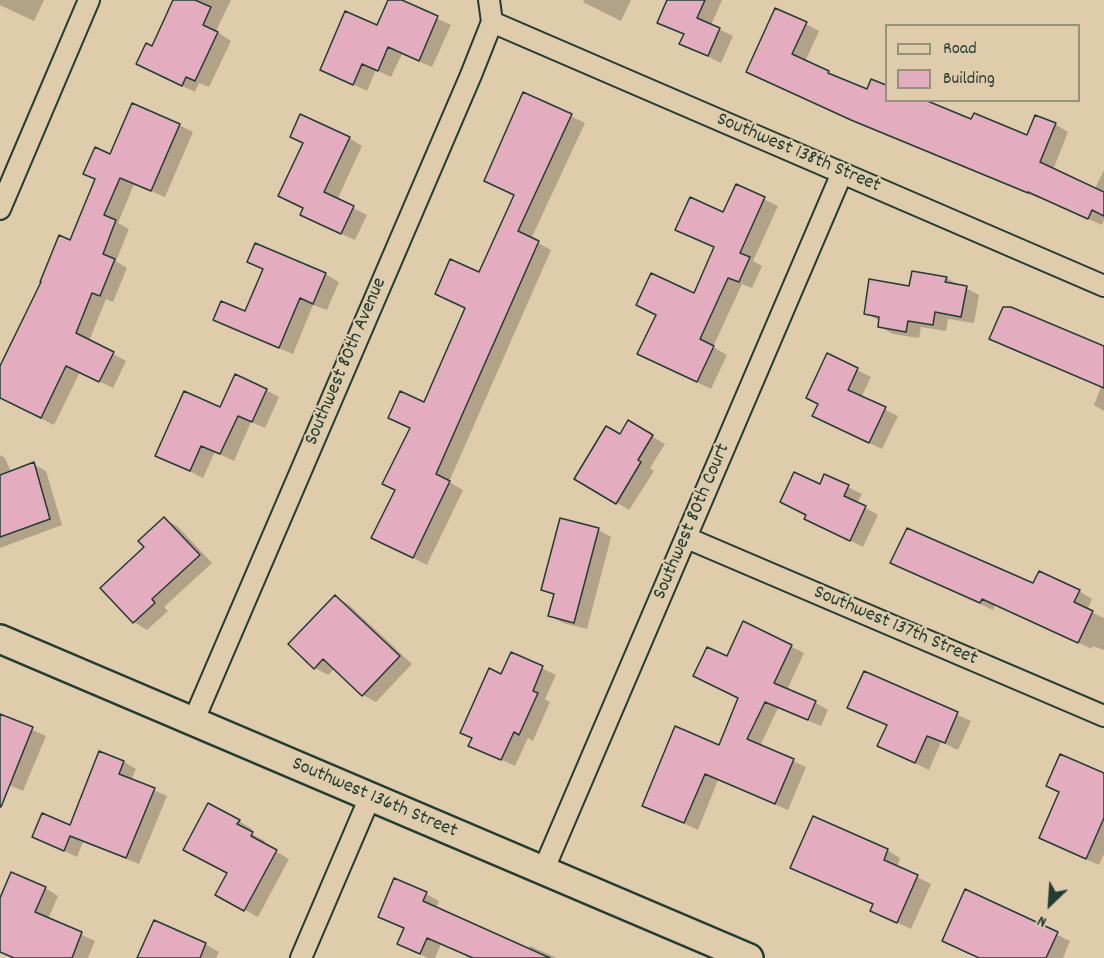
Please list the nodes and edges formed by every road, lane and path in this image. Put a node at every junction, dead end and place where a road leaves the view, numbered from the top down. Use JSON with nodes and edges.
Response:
{"nodes":[{"id":1,"x":89,"y":0,"type":"edge"},
{"id":2,"x":489,"y":0,"type":"edge"},
{"id":3,"x":492,"y":22,"type":"junction"},
{"id":4,"x":842,"y":173,"type":"junction"},
{"id":5,"x":0,"y":208,"type":"edge"},
{"id":6,"x":1104,"y":286,"type":"edge"},
{"id":7,"x":687,"y":538,"type":"junction"},
{"id":8,"x":0,"y":639,"type":"edge"},
{"id":9,"x":1104,"y":716,"type":"edge"},
{"id":10,"x":193,"y":722,"type":"junction"},
{"id":11,"x":370,"y":796,"type":"junction"},
{"id":12,"x":543,"y":871,"type":"junction"},
{"id":13,"x":302,"y":958,"type":"edge"},
{"id":14,"x":749,"y":958,"type":"edge"}],
"edges":[{"from":1,"to":5,"type":"street"},
{"from":2,"to":3,"type":"street","name":"Southwest 80th Avenue"},
{"from":3,"to":4,"type":"street","name":"Southwest 138th Street"},
{"from":3,"to":10,"type":"street","name":"Southwest 80th Avenue"},
{"from":4,"to":6,"type":"street","name":"Southwest 138th Street"},
{"from":4,"to":7,"type":"street","name":"Southwest 80th Court"},
{"from":7,"to":9,"type":"street","name":"Southwest 137th Street"},
{"from":7,"to":12,"type":"street","name":"Southwest 80th Court"},
{"from":8,"to":10,"type":"street","name":"Southwest 136th Street"},
{"from":10,"to":11,"type":"street","name":"Southwest 136th Street"},
{"from":11,"to":12,"type":"street","name":"Southwest 136th Street"},
{"from":11,"to":13,"type":"street"},
{"from":12,"to":14,"type":"street","name":"Southwest 136th Street"}]}
